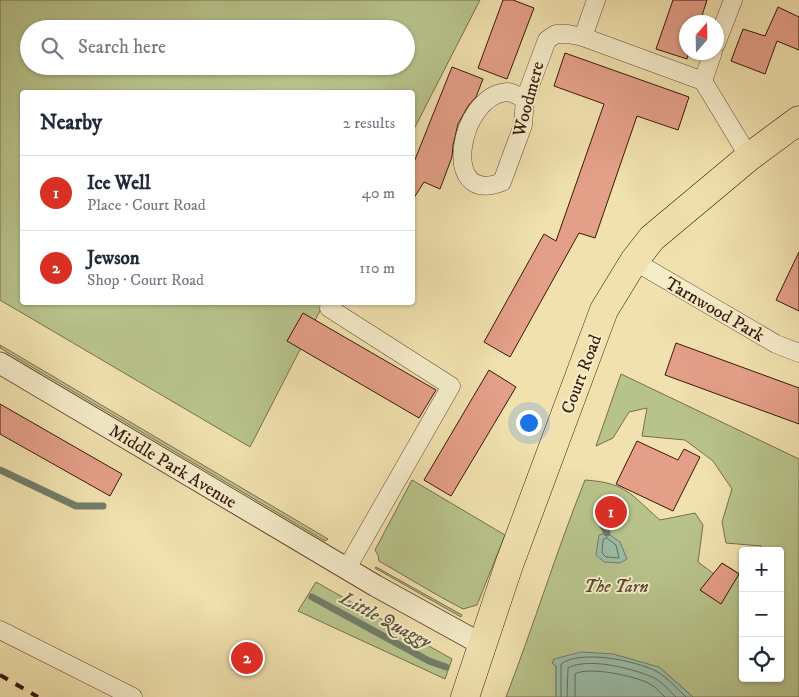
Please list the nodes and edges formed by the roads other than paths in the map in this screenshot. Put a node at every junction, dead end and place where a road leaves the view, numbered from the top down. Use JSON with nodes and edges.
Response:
{"nodes":[{"id":1,"x":596,"y":0,"type":"edge"},
{"id":2,"x":733,"y":0,"type":"edge"},
{"id":3,"x":724,"y":23,"type":"edge"},
{"id":4,"x":582,"y":37,"type":"junction"},
{"id":5,"x":711,"y":60,"type":"edge"},
{"id":6,"x":703,"y":81,"type":"junction"},
{"id":7,"x":525,"y":99,"type":"junction"},
{"id":8,"x":799,"y":120,"type":"edge"},
{"id":9,"x":749,"y":157,"type":"junction"},
{"id":10,"x":634,"y":261,"type":"junction"},
{"id":11,"x":329,"y":308,"type":"dead end"},
{"id":12,"x":799,"y":353,"type":"edge"},
{"id":13,"x":0,"y":363,"type":"edge"},
{"id":14,"x":347,"y":568,"type":"junction"},
{"id":15,"x":0,"y":630,"type":"edge"},
{"id":16,"x":483,"y":645,"type":"junction"},
{"id":17,"x":133,"y":697,"type":"edge"},
{"id":18,"x":465,"y":697,"type":"edge"}],
"edges":[{"from":1,"to":4,"type":"street"},
{"from":2,"to":3,"type":"street"},
{"from":4,"to":6,"type":"street","name":"Woodmere"},
{"from":4,"to":7,"type":"street","name":"Woodmere"},
{"from":5,"to":6,"type":"street"},
{"from":6,"to":9,"type":"street"},
{"from":7,"to":7,"type":"street","name":"Woodmere"},
{"from":8,"to":9,"type":"main road","name":"Court Road"},
{"from":9,"to":10,"type":"main road","name":"Court Road"},
{"from":10,"to":12,"type":"street","name":"Tarnwood Park"},
{"from":10,"to":16,"type":"main road","name":"Court Road"},
{"from":11,"to":14,"type":"street"},
{"from":13,"to":14,"type":"street","name":"Middle Park Avenue"},
{"from":14,"to":16,"type":"street","name":"Middle Park Avenue"},
{"from":15,"to":17,"type":"street"},
{"from":16,"to":18,"type":"main road","name":"Court Road"}]}
